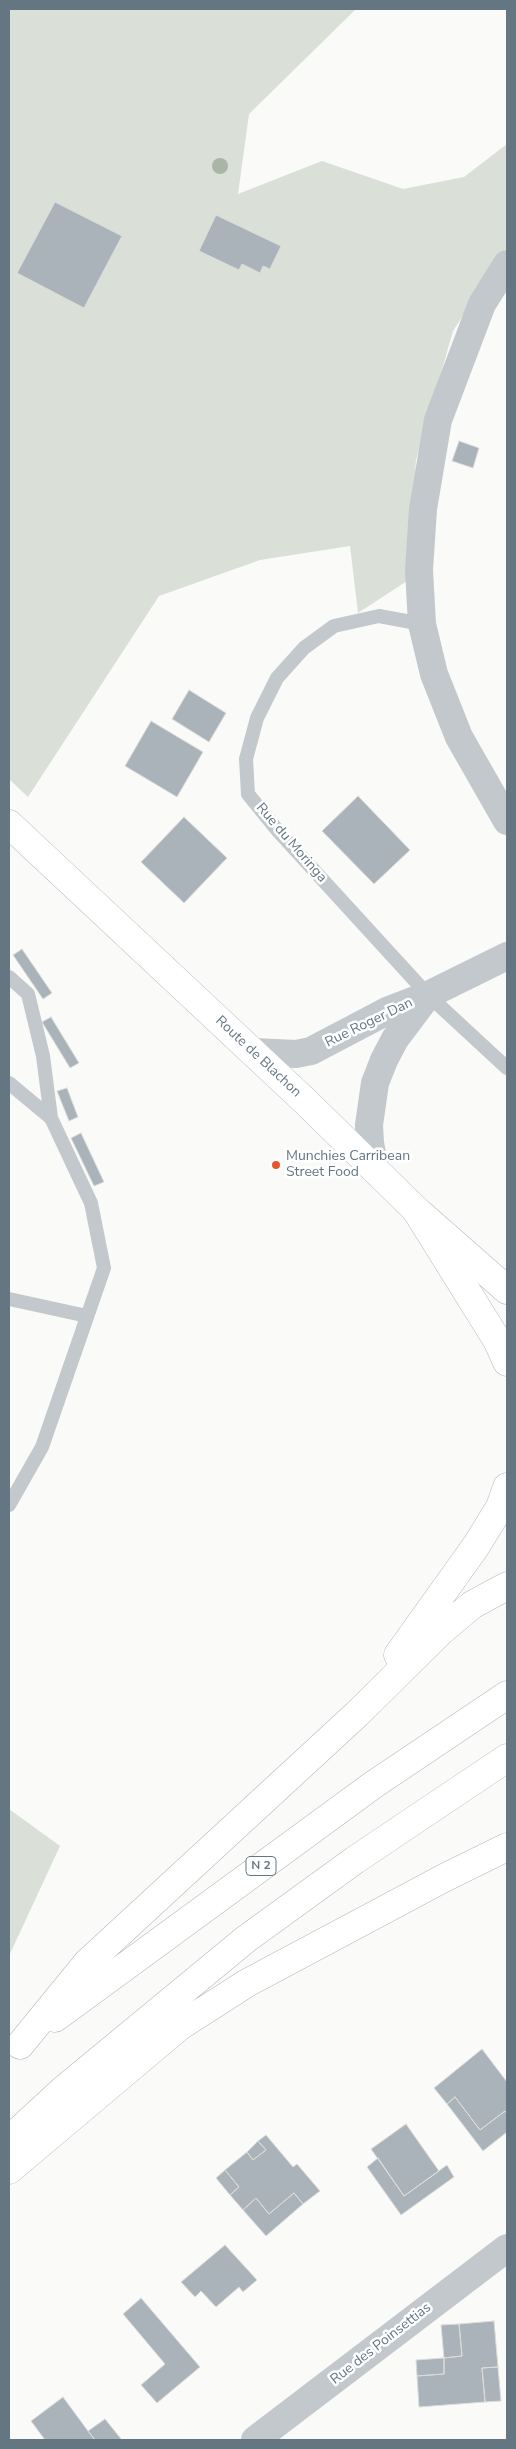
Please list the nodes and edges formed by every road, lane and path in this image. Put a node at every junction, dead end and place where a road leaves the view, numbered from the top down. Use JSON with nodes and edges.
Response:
{"nodes":[{"id":1,"x":507,"y":264,"type":"edge"},
{"id":2,"x":422,"y":624,"type":"junction"},
{"id":3,"x":507,"y":821,"type":"edge"},
{"id":4,"x":9,"y":824,"type":"edge"},
{"id":5,"x":507,"y":956,"type":"edge"},
{"id":6,"x":9,"y":977,"type":"edge"},
{"id":7,"x":428,"y":995,"type":"junction"},
{"id":8,"x":253,"y":1052,"type":"junction"},
{"id":9,"x":507,"y":1068,"type":"edge"},
{"id":10,"x":9,"y":1083,"type":"edge"},
{"id":11,"x":51,"y":1118,"type":"junction"},
{"id":12,"x":375,"y":1170,"type":"junction"},
{"id":13,"x":416,"y":1210,"type":"junction"},
{"id":14,"x":507,"y":1290,"type":"edge"},
{"id":15,"x":9,"y":1299,"type":"edge"},
{"id":16,"x":87,"y":1316,"type":"junction"},
{"id":17,"x":507,"y":1362,"type":"edge"},
{"id":18,"x":507,"y":1487,"type":"edge"},
{"id":19,"x":9,"y":1505,"type":"edge"},
{"id":20,"x":507,"y":1586,"type":"edge"},
{"id":21,"x":507,"y":1695,"type":"edge"},
{"id":22,"x":357,"y":1714,"type":"junction"},
{"id":23,"x":507,"y":1758,"type":"edge"},
{"id":24,"x":507,"y":1847,"type":"edge"},
{"id":25,"x":14,"y":2050,"type":"edge"},
{"id":26,"x":9,"y":2140,"type":"edge"},
{"id":27,"x":9,"y":2170,"type":"edge"},
{"id":28,"x":504,"y":2253,"type":"edge"},
{"id":29,"x":255,"y":2440,"type":"edge"}],
"edges":[{"from":1,"to":2,"type":"street"},
{"from":2,"to":3,"type":"street"},
{"from":2,"to":7,"type":"lane","name":"Rue du Moringa"},
{"from":4,"to":8,"type":"main road","name":"Route de Blachon"},
{"from":5,"to":7,"type":"street","name":"Rue Roger Dan"},
{"from":6,"to":11,"type":"lane"},
{"from":7,"to":8,"type":"street","name":"Rue Roger Dan"},
{"from":7,"to":9,"type":"lane","name":"Rue du Moringa"},
{"from":7,"to":12,"type":"street"},
{"from":8,"to":12,"type":"main road","name":"Route de Blachon"},
{"from":10,"to":11,"type":"lane"},
{"from":11,"to":16,"type":"lane"},
{"from":12,"to":13,"type":"main road","name":"Route de Blachon"},
{"from":13,"to":14,"type":"main road","name":"Route de Blachon"},
{"from":13,"to":17,"type":"main road"},
{"from":15,"to":16,"type":"lane"},
{"from":16,"to":19,"type":"lane"},
{"from":18,"to":22,"type":"main road"},
{"from":20,"to":22,"type":"main road"},
{"from":21,"to":25,"type":"main road","number":"N 2"},
{"from":22,"to":25,"type":"main road"},
{"from":23,"to":26,"type":"main road"},
{"from":24,"to":27,"type":"main road"},
{"from":28,"to":29,"type":"street","name":"Rue des Poinsettias"}]}
